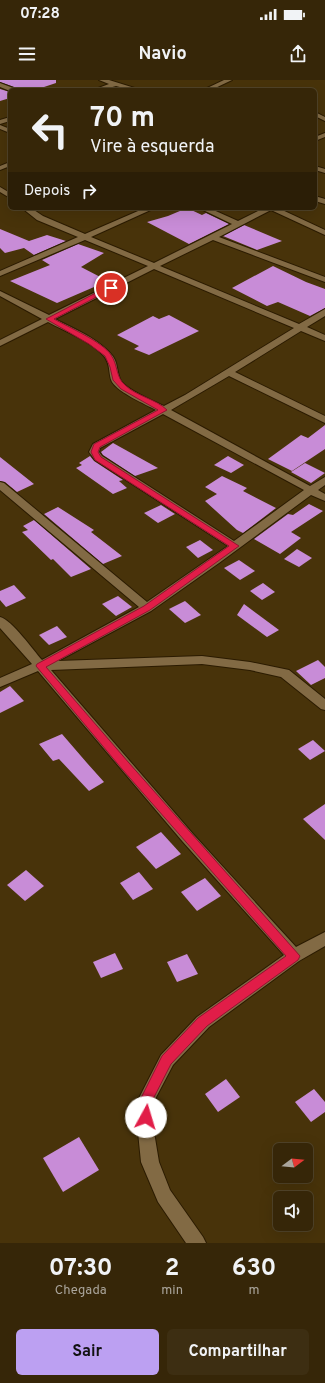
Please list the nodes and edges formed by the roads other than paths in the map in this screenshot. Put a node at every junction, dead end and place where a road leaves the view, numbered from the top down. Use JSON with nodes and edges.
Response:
{"nodes":[{"id":1,"x":102,"y":80,"type":"edge"},
{"id":2,"x":229,"y":80,"type":"edge"},
{"id":3,"x":115,"y":84,"type":"junction"},
{"id":4,"x":102,"y":88,"type":"edge"},
{"id":5,"x":130,"y":88,"type":"edge"},
{"id":6,"x":211,"y":88,"type":"edge"},
{"id":7,"x":29,"y":210,"type":"edge"},
{"id":8,"x":146,"y":210,"type":"edge"},
{"id":9,"x":207,"y":210,"type":"edge"},
{"id":10,"x":267,"y":210,"type":"edge"},
{"id":11,"x":275,"y":210,"type":"edge"},
{"id":12,"x":238,"y":224,"type":"junction"},
{"id":13,"x":325,"y":233,"type":"edge"},
{"id":14,"x":85,"y":237,"type":"junction"},
{"id":15,"x":213,"y":237,"type":"junction"},
{"id":16,"x":152,"y":266,"type":"junction"},
{"id":17,"x":0,"y":274,"type":"edge"},
{"id":18,"x":325,"y":280,"type":"edge"},
{"id":19,"x":0,"y":293,"type":"edge"},
{"id":20,"x":325,"y":312,"type":"edge"},
{"id":21,"x":49,"y":319,"type":"junction"},
{"id":22,"x":300,"y":328,"type":"junction"},
{"id":23,"x":325,"y":338,"type":"edge"},
{"id":24,"x":0,"y":344,"type":"edge"},
{"id":25,"x":228,"y":372,"type":"junction"},
{"id":26,"x":163,"y":410,"type":"junction"},
{"id":27,"x":325,"y":420,"type":"edge"},
{"id":28,"x":325,"y":480,"type":"edge"},
{"id":29,"x":0,"y":485,"type":"edge"},
{"id":30,"x":312,"y":490,"type":"junction"},
{"id":31,"x":325,"y":498,"type":"edge"},
{"id":32,"x":235,"y":546,"type":"junction"},
{"id":33,"x":147,"y":608,"type":"junction"},
{"id":34,"x":0,"y":621,"type":"edge"},
{"id":35,"x":40,"y":666,"type":"junction"},
{"id":36,"x":0,"y":683,"type":"edge"},
{"id":37,"x":325,"y":706,"type":"edge"},
{"id":38,"x":325,"y":938,"type":"edge"},
{"id":39,"x":294,"y":956,"type":"junction"},
{"id":40,"x":197,"y":1243,"type":"edge"}],
"edges":[{"from":1,"to":3,"type":"street"},
{"from":2,"to":6,"type":"street"},
{"from":3,"to":4,"type":"street"},
{"from":3,"to":5,"type":"street"},
{"from":7,"to":14,"type":"street"},
{"from":8,"to":14,"type":"street"},
{"from":9,"to":12,"type":"street"},
{"from":10,"to":12,"type":"street"},
{"from":11,"to":13,"type":"street"},
{"from":12,"to":15,"type":"street"},
{"from":14,"to":16,"type":"street"},
{"from":14,"to":17,"type":"street"},
{"from":15,"to":16,"type":"street"},
{"from":15,"to":18,"type":"street"},
{"from":16,"to":21,"type":"street"},
{"from":16,"to":22,"type":"street"},
{"from":19,"to":21,"type":"street"},
{"from":20,"to":22,"type":"street"},
{"from":21,"to":24,"type":"street"},
{"from":21,"to":26,"type":"street"},
{"from":22,"to":23,"type":"street"},
{"from":22,"to":25,"type":"street"},
{"from":25,"to":26,"type":"street"},
{"from":25,"to":27,"type":"street"},
{"from":26,"to":30,"type":"street"},
{"from":26,"to":32,"type":"street"},
{"from":28,"to":30,"type":"street"},
{"from":29,"to":33,"type":"street"},
{"from":30,"to":31,"type":"street"},
{"from":30,"to":32,"type":"street"},
{"from":32,"to":33,"type":"street"},
{"from":33,"to":35,"type":"street"},
{"from":34,"to":35,"type":"street"},
{"from":35,"to":36,"type":"street"},
{"from":35,"to":37,"type":"street"},
{"from":35,"to":39,"type":"street"},
{"from":38,"to":39,"type":"street"},
{"from":39,"to":40,"type":"street"}]}
